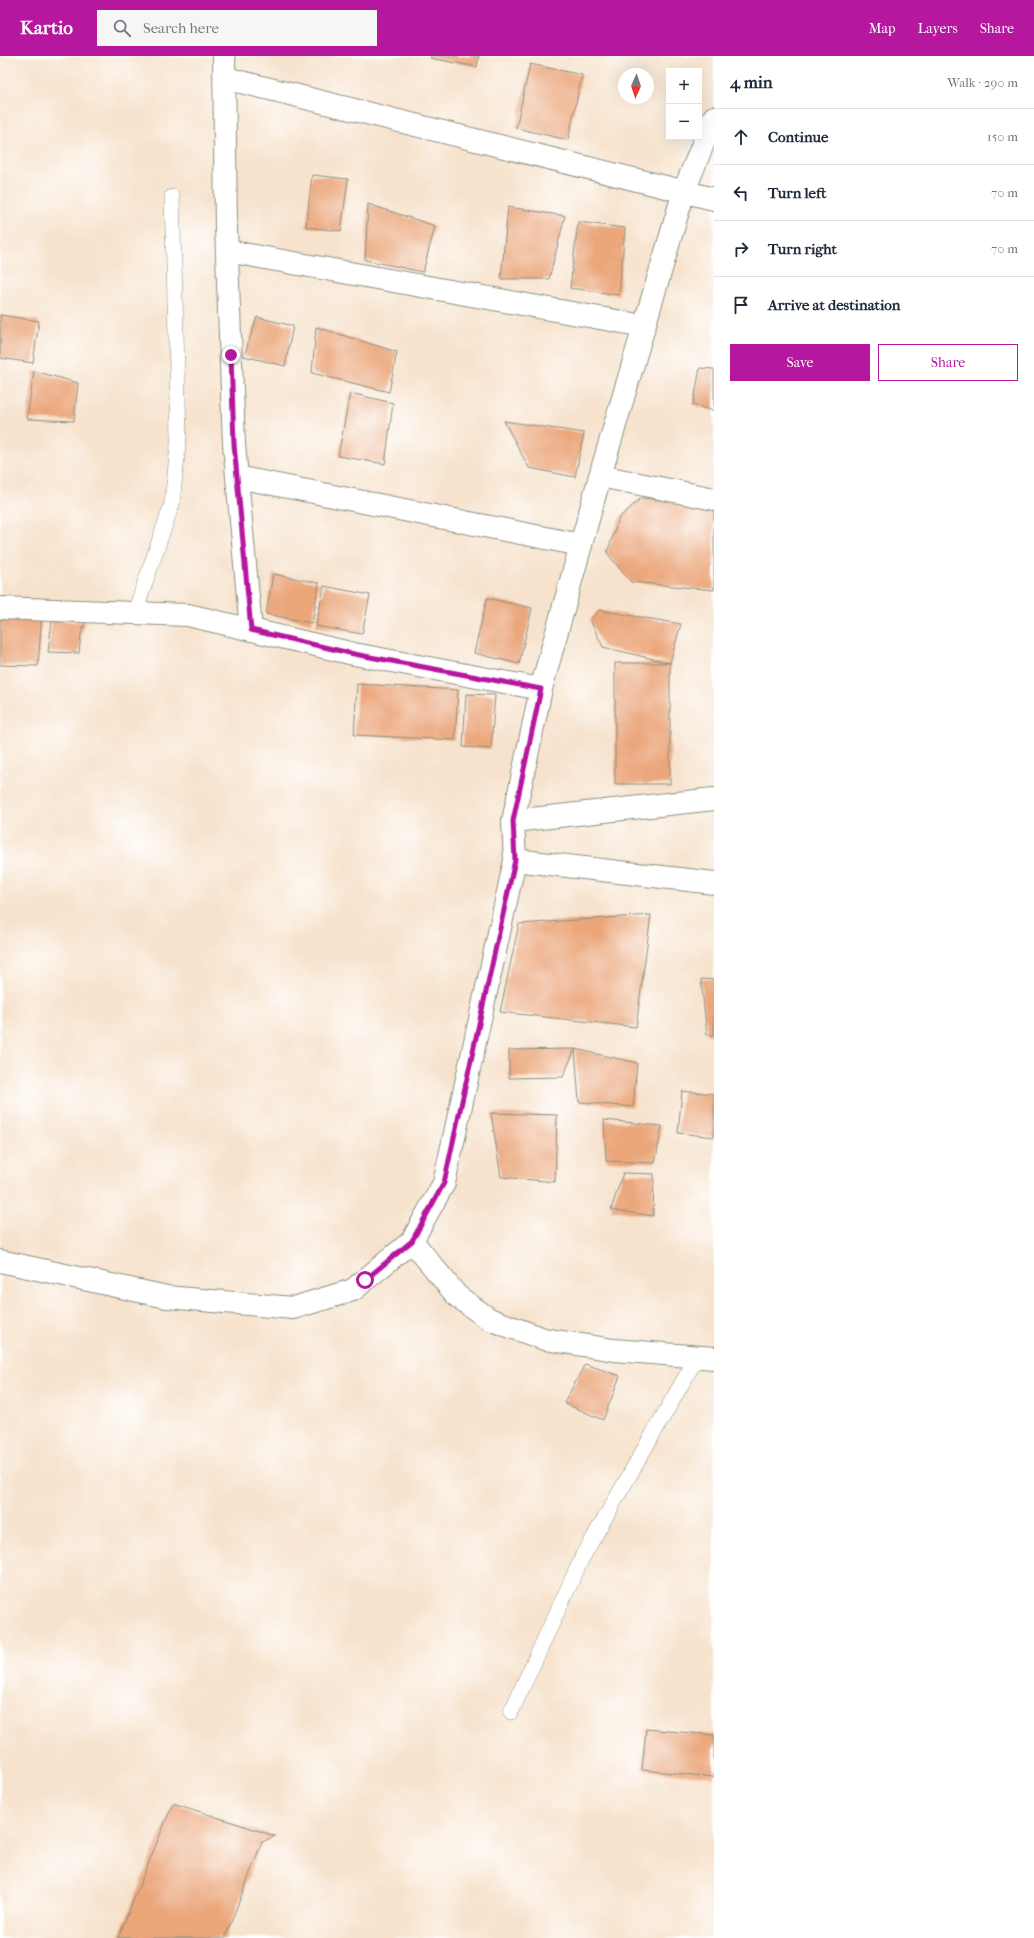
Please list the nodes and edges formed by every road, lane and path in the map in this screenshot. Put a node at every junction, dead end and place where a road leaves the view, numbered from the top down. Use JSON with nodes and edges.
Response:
{"nodes":[{"id":1,"x":224,"y":56,"type":"edge"},
{"id":2,"x":225,"y":78,"type":"junction"},
{"id":3,"x":714,"y":117,"type":"edge"},
{"id":4,"x":684,"y":190,"type":"junction"},
{"id":5,"x":172,"y":196,"type":"dead end"},
{"id":6,"x":714,"y":198,"type":"edge"},
{"id":7,"x":227,"y":251,"type":"junction"},
{"id":8,"x":644,"y":326,"type":"junction"},
{"id":9,"x":600,"y":476,"type":"junction"},
{"id":10,"x":237,"y":477,"type":"junction"},
{"id":11,"x":714,"y":499,"type":"edge"},
{"id":12,"x":581,"y":545,"type":"junction"},
{"id":13,"x":0,"y":608,"type":"edge"},
{"id":14,"x":135,"y":612,"type":"junction"},
{"id":15,"x":251,"y":630,"type":"junction"},
{"id":16,"x":541,"y":689,"type":"junction"},
{"id":17,"x":714,"y":799,"type":"edge"},
{"id":18,"x":513,"y":821,"type":"junction"},
{"id":19,"x":515,"y":860,"type":"junction"},
{"id":20,"x":714,"y":883,"type":"edge"},
{"id":21,"x":412,"y":1241,"type":"junction"},
{"id":22,"x":0,"y":1261,"type":"edge"},
{"id":23,"x":706,"y":1357,"type":"edge"},
{"id":24,"x":511,"y":1712,"type":"dead end"}],
"edges":[{"from":1,"to":2,"type":"street"},
{"from":2,"to":4,"type":"street"},
{"from":2,"to":7,"type":"street"},
{"from":3,"to":4,"type":"street"},
{"from":4,"to":6,"type":"street"},
{"from":4,"to":8,"type":"street"},
{"from":5,"to":14,"type":"lane"},
{"from":7,"to":8,"type":"street"},
{"from":7,"to":10,"type":"street"},
{"from":8,"to":9,"type":"street"},
{"from":9,"to":11,"type":"street"},
{"from":9,"to":12,"type":"street"},
{"from":10,"to":12,"type":"street"},
{"from":10,"to":15,"type":"street"},
{"from":12,"to":16,"type":"street"},
{"from":13,"to":14,"type":"street"},
{"from":14,"to":15,"type":"street"},
{"from":15,"to":16,"type":"street"},
{"from":16,"to":18,"type":"street"},
{"from":17,"to":18,"type":"street"},
{"from":18,"to":19,"type":"street"},
{"from":19,"to":20,"type":"street"},
{"from":19,"to":21,"type":"street"},
{"from":21,"to":22,"type":"street"},
{"from":21,"to":23,"type":"street"},
{"from":23,"to":24,"type":"lane"}]}
